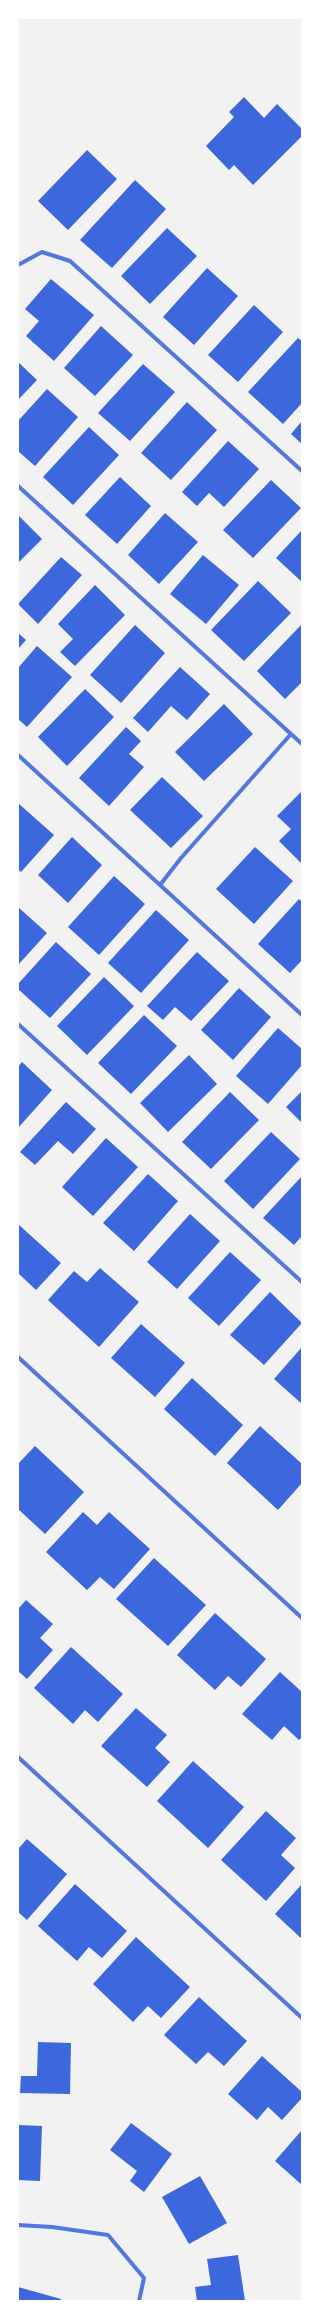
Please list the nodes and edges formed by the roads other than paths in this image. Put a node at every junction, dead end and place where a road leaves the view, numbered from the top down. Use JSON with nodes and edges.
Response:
{"nodes":[{"id":1,"x":18,"y":265,"type":"edge"},
{"id":2,"x":302,"y":470,"type":"edge"},
{"id":3,"x":18,"y":486,"type":"edge"},
{"id":4,"x":291,"y":734,"type":"junction"},
{"id":5,"x":302,"y":744,"type":"edge"},
{"id":6,"x":18,"y":755,"type":"edge"},
{"id":7,"x":160,"y":885,"type":"junction"},
{"id":8,"x":302,"y":1015,"type":"edge"},
{"id":9,"x":18,"y":1024,"type":"edge"},
{"id":10,"x":302,"y":1282,"type":"edge"},
{"id":11,"x":18,"y":1357,"type":"edge"},
{"id":12,"x":302,"y":1618,"type":"edge"},
{"id":13,"x":18,"y":1757,"type":"edge"},
{"id":14,"x":302,"y":2018,"type":"edge"},
{"id":15,"x":18,"y":2225,"type":"edge"},
{"id":16,"x":139,"y":2301,"type":"edge"}],
"edges":[{"from":1,"to":2,"type":"street"},
{"from":3,"to":4,"type":"street"},
{"from":4,"to":5,"type":"street"},
{"from":4,"to":7,"type":"street"},
{"from":6,"to":7,"type":"street"},
{"from":7,"to":8,"type":"street"},
{"from":9,"to":10,"type":"street"},
{"from":11,"to":12,"type":"street"},
{"from":13,"to":14,"type":"street"},
{"from":15,"to":16,"type":"street"}]}
